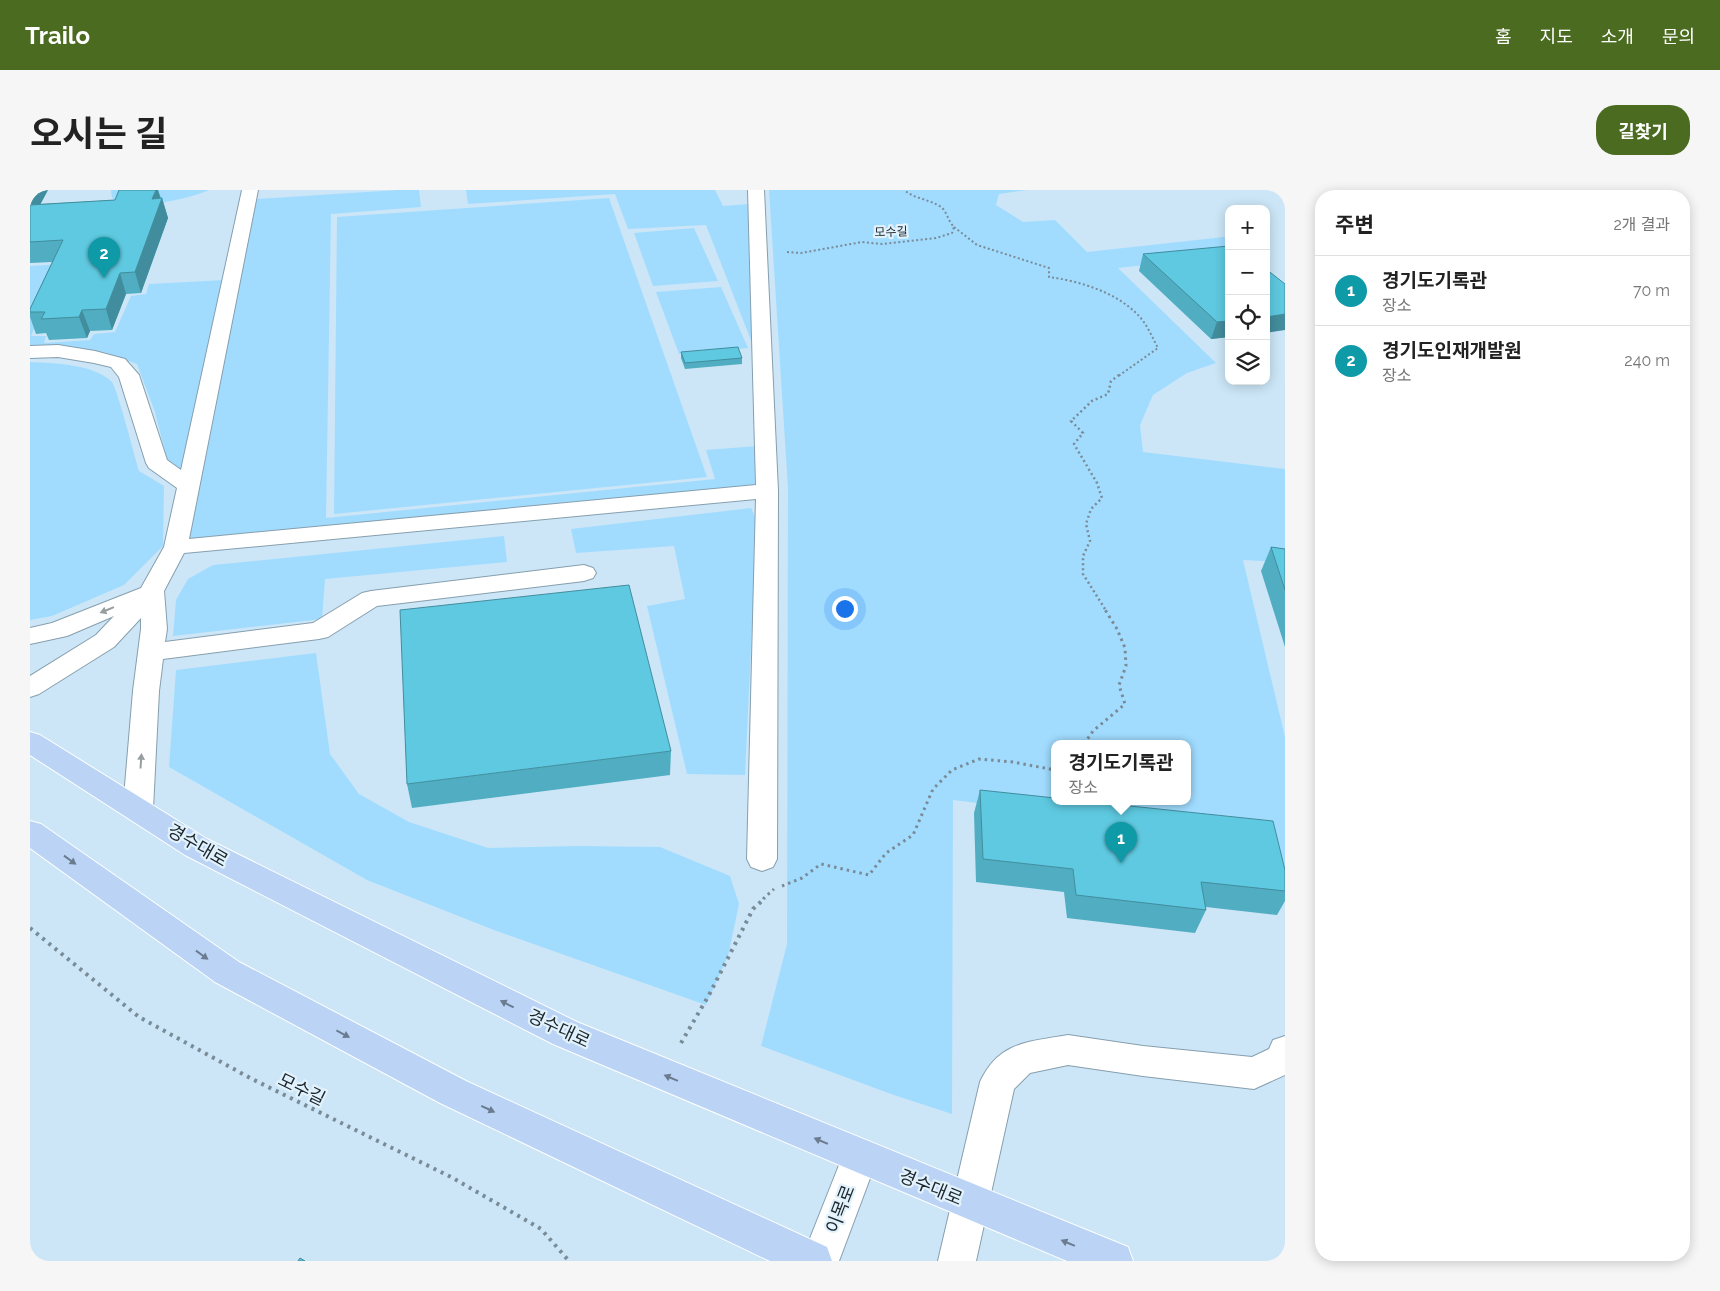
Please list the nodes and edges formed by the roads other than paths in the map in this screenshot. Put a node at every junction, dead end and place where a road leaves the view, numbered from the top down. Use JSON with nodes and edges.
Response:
{"nodes":[{"id":1,"x":250,"y":190,"type":"edge"},
{"id":2,"x":756,"y":190,"type":"edge"},
{"id":3,"x":30,"y":352,"type":"edge"},
{"id":4,"x":188,"y":486,"type":"junction"},
{"id":5,"x":767,"y":490,"type":"junction"},
{"id":6,"x":176,"y":546,"type":"junction"},
{"id":7,"x":584,"y":573,"type":"dead end"},
{"id":8,"x":152,"y":591,"type":"junction"},
{"id":9,"x":30,"y":636,"type":"edge"},
{"id":10,"x":150,"y":652,"type":"junction"},
{"id":11,"x":30,"y":688,"type":"edge"},
{"id":12,"x":30,"y":742,"type":"edge"},
{"id":13,"x":138,"y":809,"type":"junction"},
{"id":14,"x":30,"y":832,"type":"edge"},
{"id":15,"x":762,"y":859,"type":"dead end"},
{"id":16,"x":1285,"y":1051,"type":"edge"},
{"id":17,"x":860,"y":1157,"type":"junction"},
{"id":18,"x":972,"y":1203,"type":"junction"},
{"id":19,"x":813,"y":1261,"type":"edge"},
{"id":20,"x":820,"y":1261,"type":"edge"},
{"id":21,"x":957,"y":1261,"type":"edge"},
{"id":22,"x":1114,"y":1261,"type":"edge"}],
"edges":[{"from":1,"to":4,"type":"street"},
{"from":2,"to":5,"type":"street"},
{"from":3,"to":4,"type":"street"},
{"from":4,"to":6,"type":"street"},
{"from":5,"to":6,"type":"street"},
{"from":5,"to":15,"type":"street"},
{"from":6,"to":8,"type":"street"},
{"from":7,"to":10,"type":"street"},
{"from":8,"to":9,"type":"street","one_way":true},
{"from":8,"to":10,"type":"street"},
{"from":8,"to":11,"type":"street"},
{"from":13,"to":10,"type":"street","one_way":true},
{"from":12,"to":13,"type":"main road","name":"경수대로"},
{"from":17,"to":13,"type":"main road","name":"경수대로","one_way":true},
{"from":14,"to":19,"type":"main road","one_way":true},
{"from":16,"to":18,"type":"street"},
{"from":17,"to":18,"type":"main road","name":"경수대로"},
{"from":17,"to":20,"type":"street","name":"이목로"},
{"from":18,"to":21,"type":"street"},
{"from":22,"to":18,"type":"main road","name":"경수대로","one_way":true}]}
